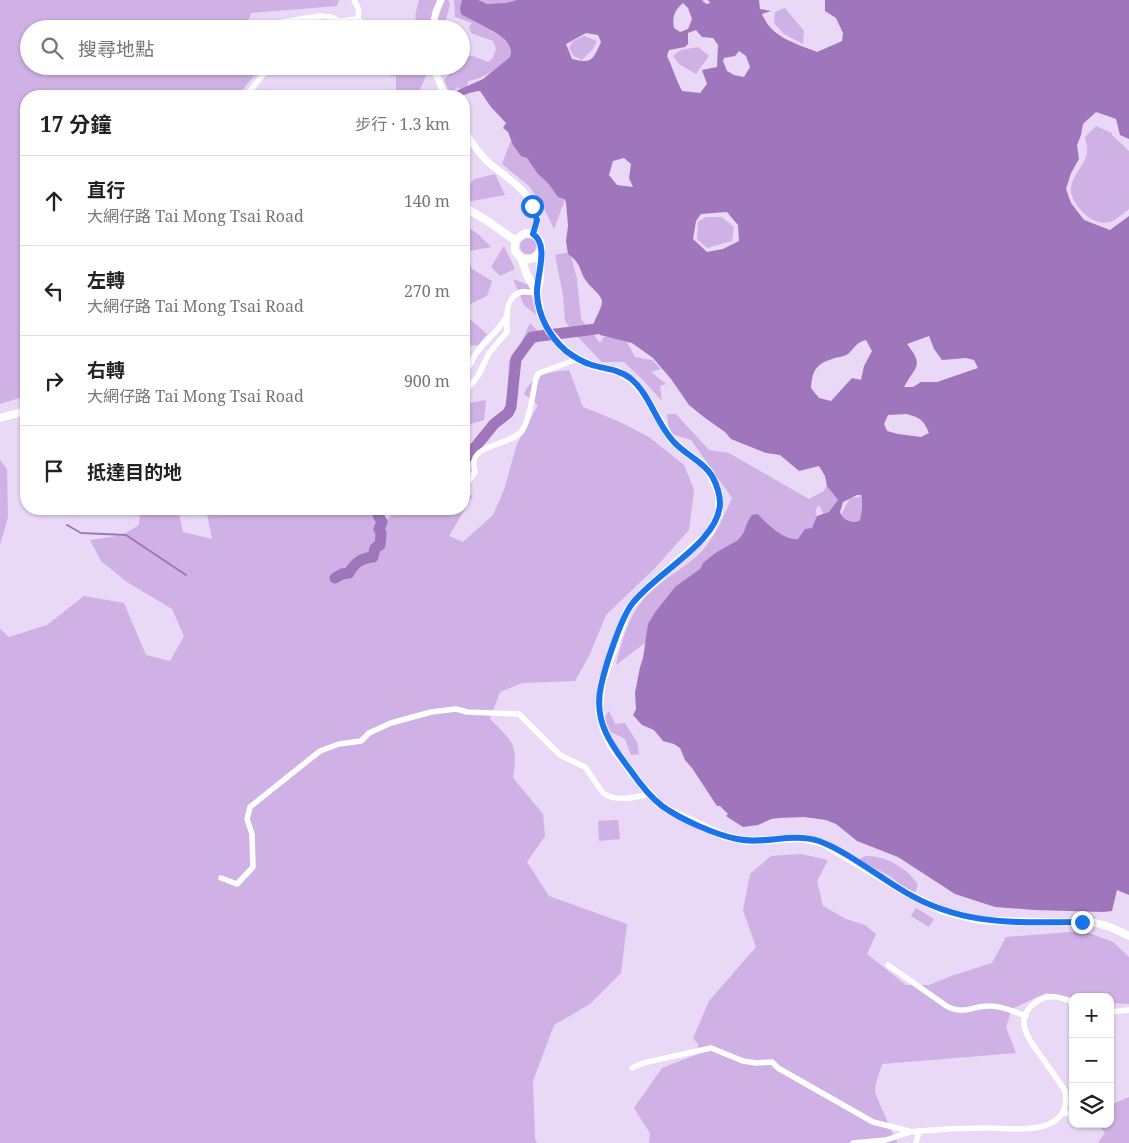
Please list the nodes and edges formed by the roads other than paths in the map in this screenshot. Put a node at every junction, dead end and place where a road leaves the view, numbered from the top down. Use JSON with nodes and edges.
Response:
{"nodes":[{"id":1,"x":354,"y":0,"type":"edge"},
{"id":2,"x":441,"y":0,"type":"edge"},
{"id":3,"x":320,"y":16,"type":"junction"},
{"id":4,"x":294,"y":20,"type":"edge"},
{"id":5,"x":318,"y":20,"type":"edge"},
{"id":6,"x":338,"y":20,"type":"edge"},
{"id":7,"x":358,"y":20,"type":"edge"},
{"id":8,"x":434,"y":20,"type":"edge"},
{"id":9,"x":263,"y":75,"type":"edge"},
{"id":10,"x":436,"y":75,"type":"edge"},
{"id":11,"x":251,"y":90,"type":"edge"},
{"id":12,"x":442,"y":90,"type":"edge"},
{"id":13,"x":470,"y":139,"type":"edge"},
{"id":14,"x":470,"y":211,"type":"edge"},
{"id":15,"x":533,"y":234,"type":"junction"},
{"id":16,"x":516,"y":241,"type":"junction"},
{"id":17,"x":540,"y":251,"type":"junction"},
{"id":18,"x":521,"y":258,"type":"junction"},
{"id":19,"x":537,"y":293,"type":"junction"},
{"id":20,"x":507,"y":315,"type":"junction"},
{"id":21,"x":578,"y":359,"type":"junction"},
{"id":22,"x":470,"y":364,"type":"edge"},
{"id":23,"x":470,"y":386,"type":"edge"},
{"id":24,"x":20,"y":413,"type":"edge"},
{"id":25,"x":0,"y":418,"type":"edge"},
{"id":26,"x":470,"y":479,"type":"edge"},
{"id":27,"x":649,"y":794,"type":"junction"},
{"id":28,"x":221,"y":878,"type":"dead end"},
{"id":29,"x":1129,"y":936,"type":"edge"},
{"id":30,"x":888,"y":964,"type":"dead end"},
{"id":31,"x":1069,"y":1000,"type":"edge"},
{"id":32,"x":1129,"y":1010,"type":"edge"},
{"id":33,"x":1114,"y":1012,"type":"edge"},
{"id":34,"x":1026,"y":1016,"type":"junction"},
{"id":35,"x":632,"y":1068,"type":"dead end"},
{"id":36,"x":1063,"y":1113,"type":"junction"},
{"id":37,"x":1069,"y":1114,"type":"edge"},
{"id":38,"x":919,"y":1131,"type":"junction"},
{"id":39,"x":910,"y":1132,"type":"junction"},
{"id":40,"x":853,"y":1143,"type":"edge"},
{"id":41,"x":916,"y":1143,"type":"edge"}],
"edges":[{"from":1,"to":7,"type":"street"},
{"from":2,"to":8,"type":"street"},
{"from":3,"to":4,"type":"street"},
{"from":3,"to":5,"type":"street"},
{"from":3,"to":6,"type":"street"},
{"from":9,"to":11,"type":"street"},
{"from":10,"to":12,"type":"street"},
{"from":13,"to":15,"type":"street"},
{"from":14,"to":16,"type":"main road"},
{"from":15,"to":16,"type":"main road"},
{"from":15,"to":17,"type":"main road"},
{"from":16,"to":18,"type":"main road"},
{"from":17,"to":18,"type":"main road"},
{"from":17,"to":19,"type":"main road"},
{"from":18,"to":19,"type":"main road"},
{"from":19,"to":20,"type":"street"},
{"from":19,"to":21,"type":"main road"},
{"from":20,"to":22,"type":"street"},
{"from":20,"to":23,"type":"street"},
{"from":21,"to":26,"type":"street"},
{"from":21,"to":27,"type":"main road"},
{"from":24,"to":25,"type":"main road"},
{"from":27,"to":28,"type":"street"},
{"from":27,"to":29,"type":"main road"},
{"from":30,"to":34,"type":"street"},
{"from":31,"to":34,"type":"street"},
{"from":32,"to":33,"type":"street"},
{"from":34,"to":36,"type":"street"},
{"from":35,"to":39,"type":"street"},
{"from":36,"to":37,"type":"street"},
{"from":36,"to":38,"type":"street"},
{"from":38,"to":39,"type":"street"},
{"from":38,"to":41,"type":"street"},
{"from":39,"to":40,"type":"street"}]}
